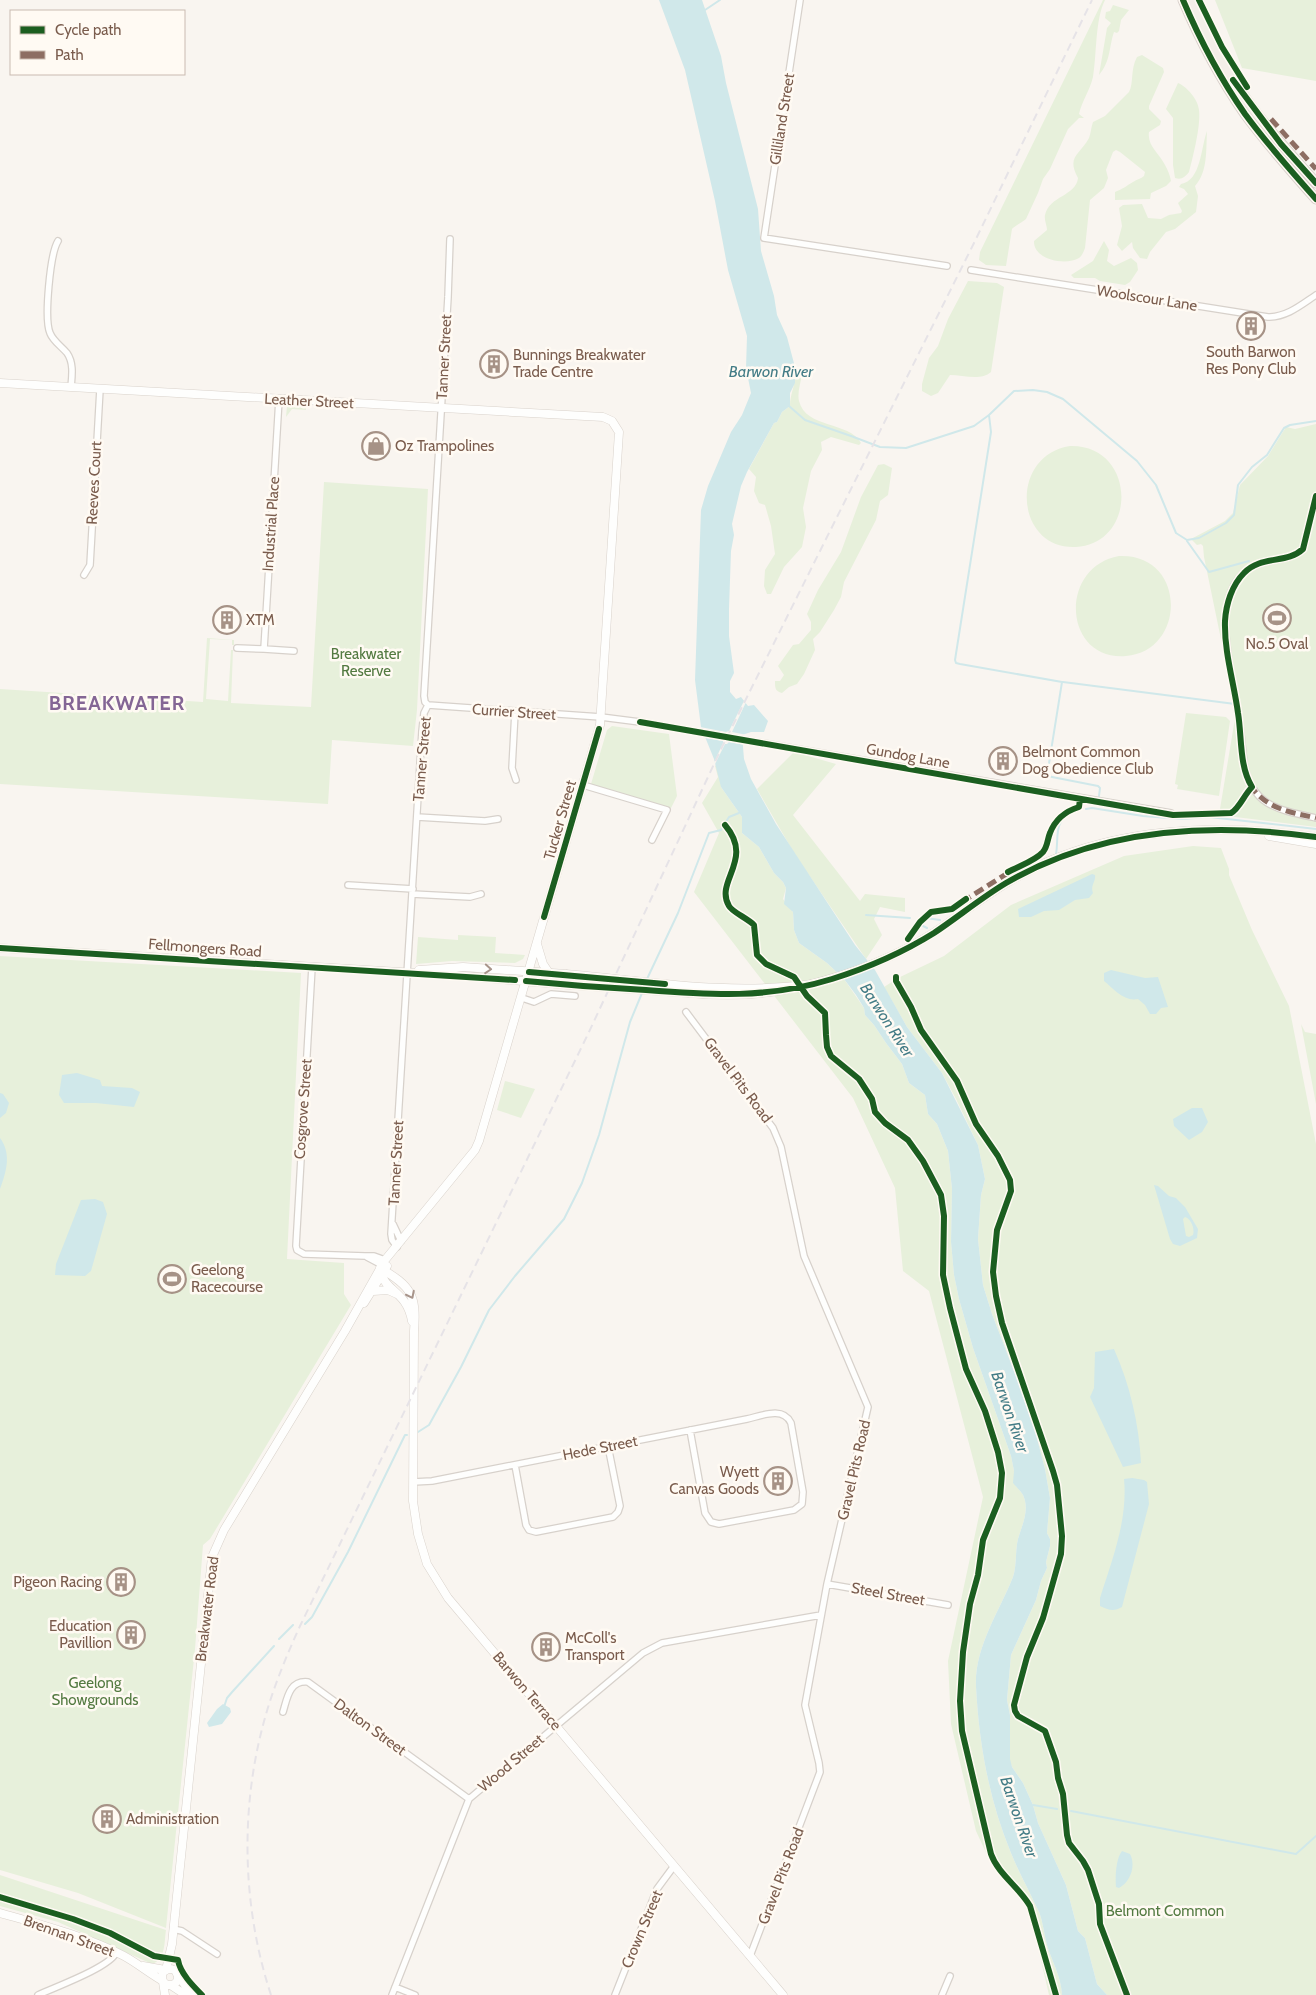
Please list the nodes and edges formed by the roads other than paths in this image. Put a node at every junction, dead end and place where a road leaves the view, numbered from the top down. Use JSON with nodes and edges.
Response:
{"nodes":[{"id":1,"x":800,"y":0,"type":"edge"},
{"id":2,"x":1183,"y":0,"type":"edge"},
{"id":3,"x":1191,"y":0,"type":"edge"},
{"id":4,"x":1316,"y":183,"type":"edge"},
{"id":5,"x":1316,"y":199,"type":"edge"},
{"id":6,"x":450,"y":239,"type":"dead end"},
{"id":7,"x":58,"y":242,"type":"dead end"},
{"id":8,"x":947,"y":266,"type":"dead end"},
{"id":9,"x":971,"y":270,"type":"dead end"},
{"id":10,"x":1316,"y":295,"type":"edge"},
{"id":11,"x":0,"y":383,"type":"edge"},
{"id":12,"x":71,"y":387,"type":"junction"},
{"id":13,"x":100,"y":388,"type":"junction"},
{"id":14,"x":279,"y":399,"type":"junction"},
{"id":15,"x":441,"y":409,"type":"junction"},
{"id":16,"x":616,"y":426,"type":"joint"},
{"id":17,"x":1316,"y":496,"type":"edge"},
{"id":18,"x":84,"y":575,"type":"dead end"},
{"id":19,"x":237,"y":648,"type":"dead end"},
{"id":20,"x":264,"y":650,"type":"junction"},
{"id":21,"x":294,"y":651,"type":"dead end"},
{"id":22,"x":428,"y":705,"type":"junction"},
{"id":23,"x":515,"y":712,"type":"junction"},
{"id":24,"x":601,"y":717,"type":"junction"},
{"id":25,"x":516,"y":780,"type":"dead end"},
{"id":26,"x":583,"y":785,"type":"junction"},
{"id":27,"x":1171,"y":813,"type":"dead end"},
{"id":28,"x":417,"y":817,"type":"junction"},
{"id":29,"x":1316,"y":818,"type":"edge"},
{"id":30,"x":498,"y":819,"type":"dead end"},
{"id":31,"x":1248,"y":832,"type":"junction"},
{"id":32,"x":1316,"y":837,"type":"edge"},
{"id":33,"x":652,"y":840,"type":"dead end"},
{"id":34,"x":1316,"y":844,"type":"edge"},
{"id":35,"x":348,"y":885,"type":"dead end"},
{"id":36,"x":412,"y":892,"type":"junction"},
{"id":37,"x":481,"y":894,"type":"dead end"},
{"id":38,"x":537,"y":944,"type":"junction"},
{"id":39,"x":0,"y":948,"type":"edge"},
{"id":40,"x":312,"y":967,"type":"junction"},
{"id":41,"x":408,"y":972,"type":"junction"},
{"id":42,"x":529,"y":972,"type":"junction"},
{"id":43,"x":549,"y":973,"type":"junction"},
{"id":44,"x":526,"y":981,"type":"junction"},
{"id":45,"x":812,"y":984,"type":"junction"},
{"id":46,"x":575,"y":996,"type":"dead end"},
{"id":47,"x":522,"y":998,"type":"junction"},
{"id":48,"x":686,"y":1012,"type":"dead end"},
{"id":49,"x":399,"y":1245,"type":"junction"},
{"id":50,"x":383,"y":1267,"type":"junction"},
{"id":51,"x":373,"y":1291,"type":"junction"},
{"id":52,"x":404,"y":1300,"type":"junction"},
{"id":53,"x":363,"y":1301,"type":"junction"},
{"id":54,"x":351,"y":1321,"type":"joint"},
{"id":55,"x":414,"y":1330,"type":"junction"},
{"id":56,"x":690,"y":1430,"type":"junction"},
{"id":57,"x":608,"y":1446,"type":"junction"},
{"id":58,"x":515,"y":1464,"type":"junction"},
{"id":59,"x":413,"y":1482,"type":"junction"},
{"id":60,"x":827,"y":1584,"type":"junction"},
{"id":61,"x":948,"y":1605,"type":"dead end"},
{"id":62,"x":821,"y":1615,"type":"junction"},
{"id":63,"x":283,"y":1712,"type":"dead end"},
{"id":64,"x":556,"y":1725,"type":"junction"},
{"id":65,"x":469,"y":1799,"type":"junction"},
{"id":66,"x":674,"y":1866,"type":"junction"},
{"id":67,"x":0,"y":1912,"type":"edge"},
{"id":68,"x":173,"y":1929,"type":"junction"},
{"id":69,"x":116,"y":1953,"type":"junction"},
{"id":70,"x":217,"y":1954,"type":"dead end"},
{"id":71,"x":750,"y":1956,"type":"junction"},
{"id":72,"x":136,"y":1963,"type":"junction"},
{"id":73,"x":171,"y":1971,"type":"junction"},
{"id":74,"x":950,"y":1976,"type":"dead end"},
{"id":75,"x":163,"y":1982,"type":"junction"},
{"id":76,"x":172,"y":1986,"type":"junction"},
{"id":77,"x":395,"y":1987,"type":"junction"},
{"id":78,"x":52,"y":1989,"type":"junction"},
{"id":79,"x":38,"y":1995,"type":"edge"},
{"id":80,"x":55,"y":1995,"type":"edge"},
{"id":81,"x":167,"y":1995,"type":"edge"},
{"id":82,"x":186,"y":1995,"type":"edge"},
{"id":83,"x":192,"y":1995,"type":"edge"},
{"id":84,"x":392,"y":1995,"type":"edge"},
{"id":85,"x":416,"y":1995,"type":"edge"},
{"id":86,"x":615,"y":1995,"type":"edge"},
{"id":87,"x":783,"y":1995,"type":"edge"},
{"id":88,"x":942,"y":1995,"type":"edge"}],
"edges":[{"from":1,"to":8,"type":"street","name":"Gilliland Street"},
{"from":2,"to":5,"type":"main road"},
{"from":3,"to":4,"type":"main road"},
{"from":6,"to":15,"type":"street","name":"Tanner Street"},
{"from":7,"to":12,"type":"street"},
{"from":9,"to":10,"type":"street","name":"Woolscour Lane"},
{"from":11,"to":12,"type":"street","name":"Leather Street"},
{"from":12,"to":13,"type":"street","name":"Leather Street"},
{"from":13,"to":14,"type":"street","name":"Leather Street"},
{"from":13,"to":18,"type":"street","name":"Reeves Court"},
{"from":14,"to":15,"type":"street","name":"Leather Street"},
{"from":14,"to":20,"type":"street","name":"Industrial Place"},
{"from":15,"to":16,"type":"street","name":"Leather Street"},
{"from":15,"to":22,"type":"street","name":"Tanner Street"},
{"from":16,"to":24,"type":"street","name":"Tucker Street"},
{"from":17,"to":29,"type":"street"},
{"from":19,"to":20,"type":"street"},
{"from":20,"to":21,"type":"street"},
{"from":22,"to":23,"type":"street","name":"Currier Street"},
{"from":22,"to":28,"type":"street","name":"Tanner Street"},
{"from":23,"to":24,"type":"street","name":"Currier Street"},
{"from":23,"to":25,"type":"street"},
{"from":24,"to":26,"type":"street","name":"Tucker Street"},
{"from":24,"to":27,"type":"street","name":"Gundog Lane"},
{"from":26,"to":33,"type":"street"},
{"from":26,"to":38,"type":"street","name":"Tucker Street"},
{"from":28,"to":30,"type":"street"},
{"from":28,"to":36,"type":"street","name":"Tanner Street"},
{"from":31,"to":32,"type":"street"},
{"from":31,"to":34,"type":"street"},
{"from":31,"to":45,"type":"street"},
{"from":35,"to":36,"type":"street"},
{"from":36,"to":37,"type":"street"},
{"from":36,"to":41,"type":"street","name":"Tanner Street"},
{"from":38,"to":42,"type":"street","name":"Tucker Street"},
{"from":38,"to":43,"type":"street"},
{"from":39,"to":40,"type":"street","name":"Fellmongers Road"},
{"from":40,"to":41,"type":"street","name":"Fellmongers Road"},
{"from":40,"to":50,"type":"street","name":"Cosgrove Street"},
{"from":41,"to":42,"type":"street","name":"Fellmongers Road","one_way":true},
{"from":41,"to":44,"type":"street","name":"Fellmongers Road"},
{"from":41,"to":49,"type":"street","name":"Tanner Street"},
{"from":42,"to":43,"type":"street"},
{"from":42,"to":44,"type":"street","name":"Tucker Street"},
{"from":43,"to":45,"type":"street","bridge":true},
{"from":44,"to":45,"type":"street","bridge":true},
{"from":44,"to":47,"type":"street","name":"Tucker Street"},
{"from":46,"to":47,"type":"street"},
{"from":47,"to":49,"type":"street","name":"Tucker Street"},
{"from":48,"to":60,"type":"street","name":"Gravel Pits Road"},
{"from":49,"to":50,"type":"street","name":"Tucker Street"},
{"from":50,"to":51,"type":"street","name":"Tucker Street"},
{"from":50,"to":52,"type":"street","name":"Barwon Terrace"},
{"from":50,"to":53,"type":"street"},
{"from":50,"to":55,"type":"street","name":"Barwon Terrace","one_way":true},
{"from":51,"to":52,"type":"street"},
{"from":51,"to":53,"type":"street","name":"Tucker Street"},
{"from":52,"to":55,"type":"street","name":"Barwon Terrace"},
{"from":53,"to":54,"type":"street","name":"Tucker Street"},
{"from":54,"to":68,"type":"street","name":"Breakwater Road"},
{"from":55,"to":59,"type":"street","name":"Barwon Terrace"},
{"from":56,"to":56,"type":"street","name":"Hede Street"},
{"from":56,"to":57,"type":"street","name":"Hede Street"},
{"from":57,"to":58,"type":"street","name":"Hede Street"},
{"from":57,"to":58,"type":"street"},
{"from":58,"to":59,"type":"street","name":"Hede Street"},
{"from":59,"to":64,"type":"street","name":"Barwon Terrace"},
{"from":60,"to":61,"type":"street","name":"Steel Street"},
{"from":60,"to":62,"type":"street","name":"Gravel Pits Road"},
{"from":62,"to":64,"type":"street","name":"Wood Street"},
{"from":62,"to":71,"type":"street","name":"Gravel Pits Road"},
{"from":63,"to":65,"type":"street","name":"Dalton Street"},
{"from":64,"to":65,"type":"street","name":"Wood Street"},
{"from":64,"to":66,"type":"street","name":"Barwon Terrace"},
{"from":65,"to":77,"type":"street","name":"Wood Street"},
{"from":66,"to":71,"type":"street","name":"Barwon Terrace"},
{"from":66,"to":86,"type":"street","name":"Crown Street"},
{"from":67,"to":69,"type":"street","name":"Brennan Street"},
{"from":68,"to":70,"type":"street"},
{"from":68,"to":73,"type":"street","name":"Breakwater Road"},
{"from":69,"to":72,"type":"street","name":"Brennan Street"},
{"from":69,"to":78,"type":"street"},
{"from":71,"to":87,"type":"street","name":"Barwon Terrace"},
{"from":72,"to":73,"type":"street","name":"Brennan Street"},
{"from":72,"to":75,"type":"street","name":"Brennan Street"},
{"from":73,"to":75,"type":"street"},
{"from":73,"to":76,"type":"street"},
{"from":73,"to":83,"type":"street"},
{"from":74,"to":88,"type":"street"},
{"from":75,"to":76,"type":"street","name":"Brennan Street"},
{"from":75,"to":81,"type":"street"},
{"from":76,"to":81,"type":"street"},
{"from":76,"to":82,"type":"street","name":"Brennan Street"},
{"from":77,"to":84,"type":"street","name":"Wood Street"},
{"from":77,"to":85,"type":"street"},
{"from":78,"to":79,"type":"street"},
{"from":78,"to":80,"type":"street"}]}
